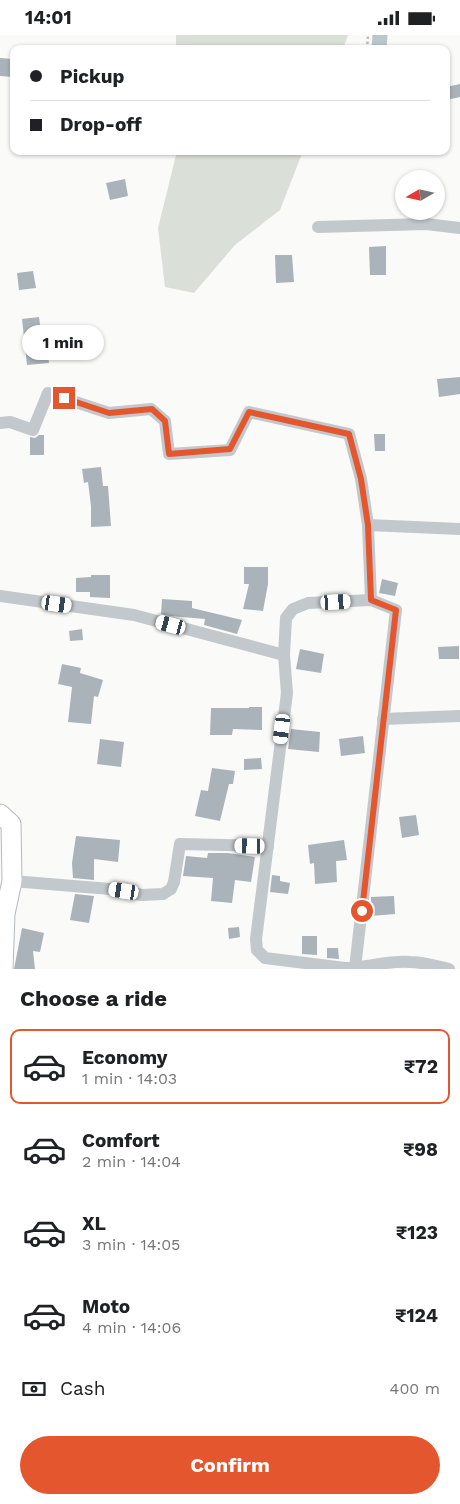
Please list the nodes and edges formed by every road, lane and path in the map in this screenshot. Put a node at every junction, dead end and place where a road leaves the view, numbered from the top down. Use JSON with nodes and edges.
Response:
{"nodes":[{"id":1,"x":318,"y":227,"type":"dead end"},
{"id":2,"x":460,"y":229,"type":"edge"},
{"id":3,"x":0,"y":423,"type":"edge"},
{"id":4,"x":368,"y":525,"type":"junction"},
{"id":5,"x":460,"y":529,"type":"edge"},
{"id":6,"x":0,"y":596,"type":"edge"},
{"id":7,"x":371,"y":600,"type":"junction"},
{"id":8,"x":284,"y":655,"type":"junction"},
{"id":9,"x":460,"y":715,"type":"edge"},
{"id":10,"x":383,"y":719,"type":"junction"},
{"id":11,"x":0,"y":814,"type":"edge"},
{"id":12,"x":268,"y":846,"type":"junction"},
{"id":13,"x":12,"y":881,"type":"junction"},
{"id":14,"x":3,"y":913,"type":"edge"},
{"id":15,"x":355,"y":968,"type":"edge"},
{"id":16,"x":3,"y":969,"type":"edge"},
{"id":17,"x":449,"y":969,"type":"edge"}],
"edges":[{"from":1,"to":2,"type":"street"},
{"from":3,"to":4,"type":"street"},
{"from":4,"to":5,"type":"street"},
{"from":4,"to":7,"type":"street"},
{"from":6,"to":8,"type":"street"},
{"from":7,"to":8,"type":"street"},
{"from":7,"to":10,"type":"street"},
{"from":8,"to":12,"type":"street"},
{"from":9,"to":10,"type":"street"},
{"from":10,"to":15,"type":"street"},
{"from":11,"to":13,"type":"street"},
{"from":12,"to":13,"type":"street"},
{"from":12,"to":15,"type":"street"},
{"from":13,"to":14,"type":"street"},
{"from":14,"to":16,"type":"street"},
{"from":15,"to":17,"type":"street"}]}
